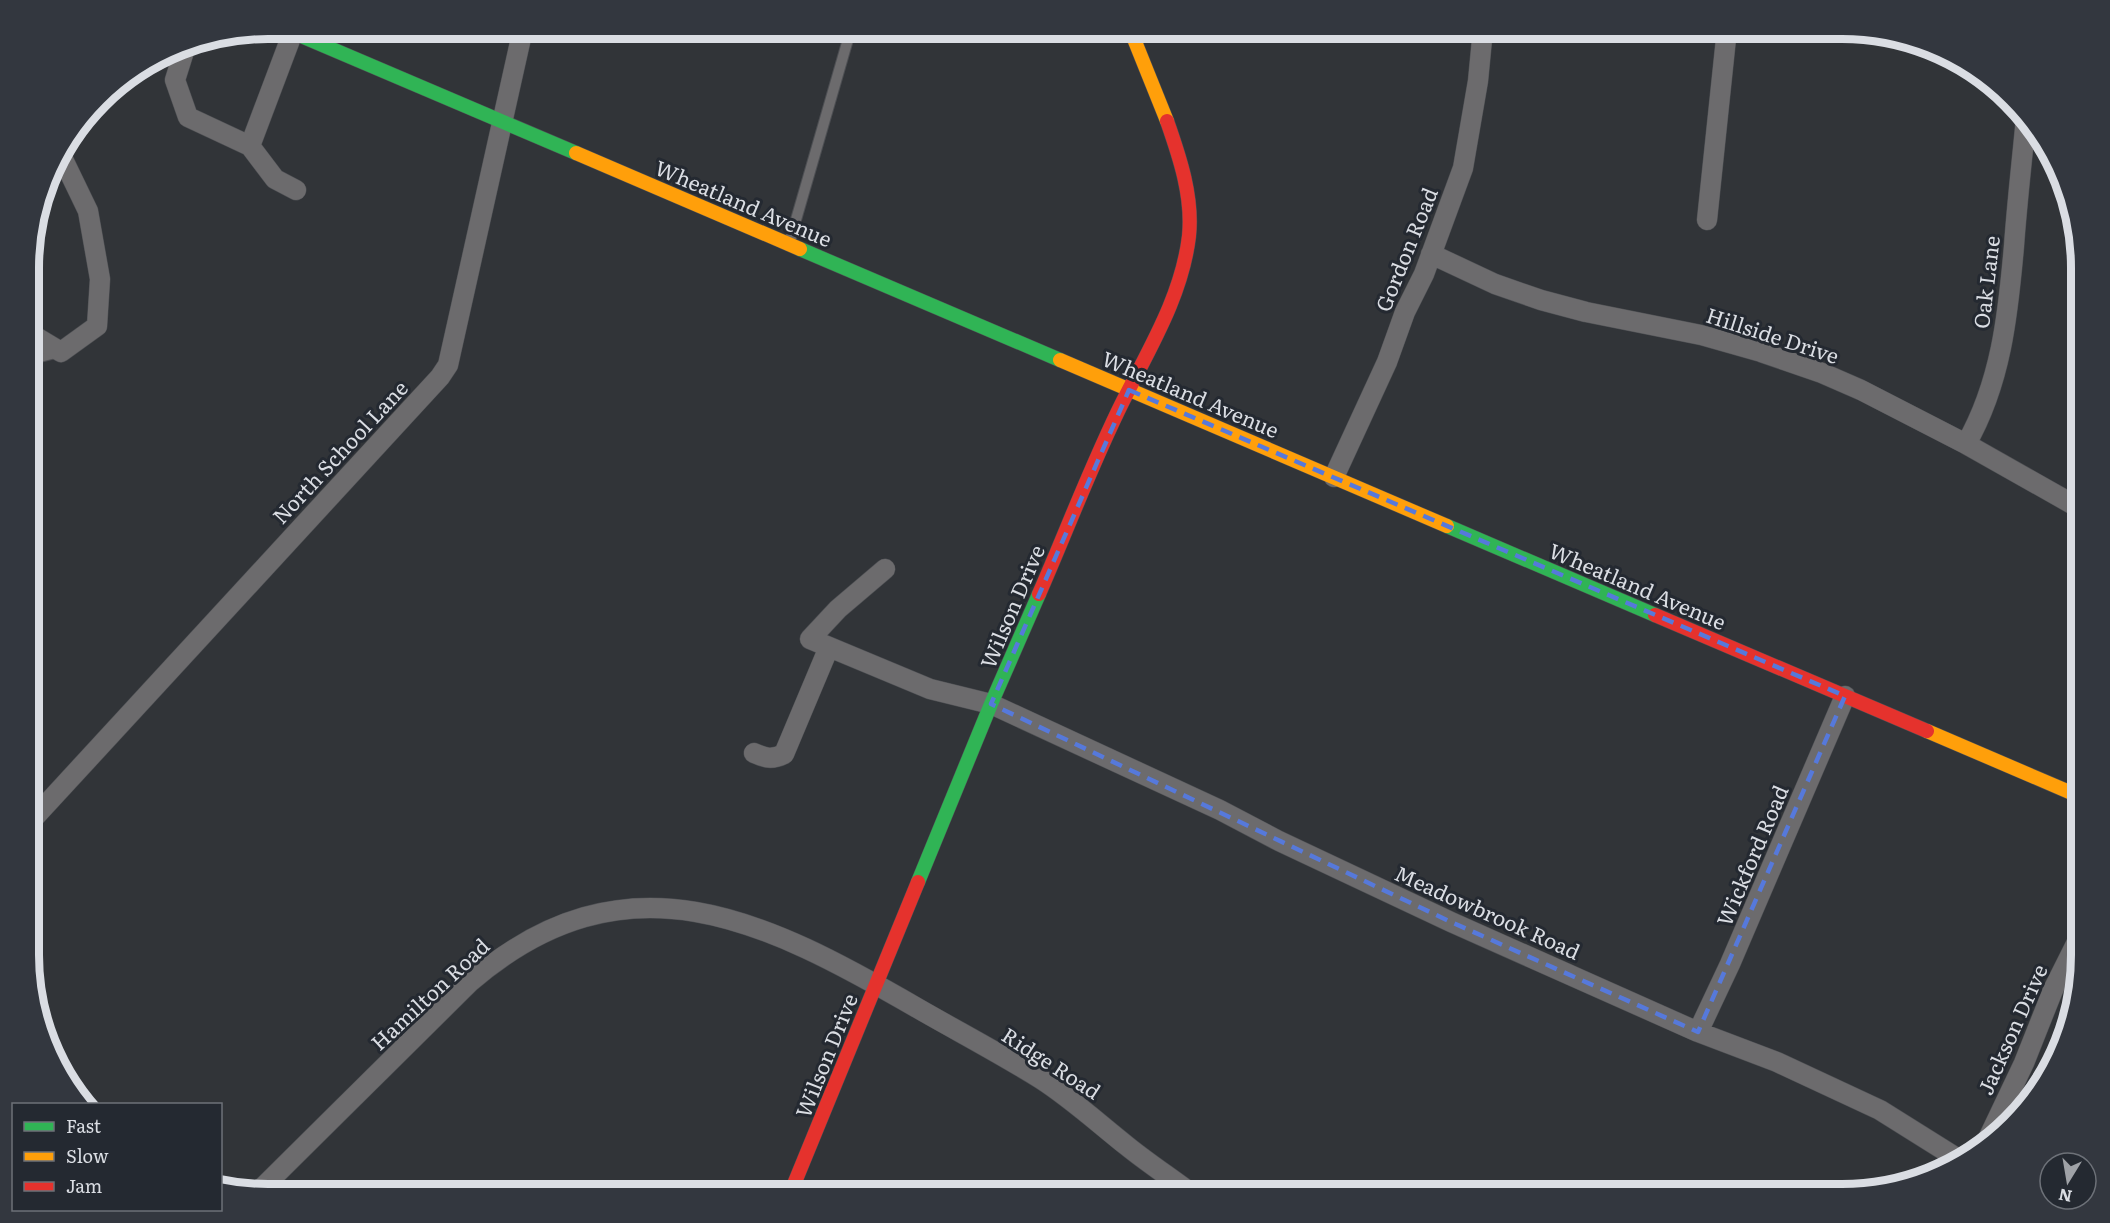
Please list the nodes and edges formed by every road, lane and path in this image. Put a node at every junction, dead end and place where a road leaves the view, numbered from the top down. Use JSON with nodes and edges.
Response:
{"nodes":[{"id":1,"x":286,"y":39,"type":"edge"},
{"id":2,"x":310,"y":39,"type":"edge"},
{"id":3,"x":521,"y":39,"type":"edge"},
{"id":4,"x":848,"y":39,"type":"edge"},
{"id":5,"x":1134,"y":39,"type":"edge"},
{"id":6,"x":1482,"y":39,"type":"edge"},
{"id":7,"x":1726,"y":39,"type":"edge"},
{"id":8,"x":183,"y":55,"type":"edge"},
{"id":9,"x":502,"y":122,"type":"junction"},
{"id":10,"x":2025,"y":130,"type":"edge"},
{"id":11,"x":249,"y":146,"type":"junction"},
{"id":12,"x":65,"y":163,"type":"edge"},
{"id":13,"x":296,"y":190,"type":"dead end"},
{"id":14,"x":1707,"y":220,"type":"dead end"},
{"id":15,"x":789,"y":244,"type":"junction"},
{"id":16,"x":1431,"y":254,"type":"junction"},
{"id":17,"x":39,"y":339,"type":"edge"},
{"id":18,"x":61,"y":352,"type":"junction"},
{"id":19,"x":39,"y":357,"type":"edge"},
{"id":20,"x":1129,"y":390,"type":"junction"},
{"id":21,"x":1966,"y":444,"type":"junction"},
{"id":22,"x":1334,"y":477,"type":"junction"},
{"id":23,"x":2071,"y":503,"type":"edge"},
{"id":24,"x":885,"y":569,"type":"dead end"},
{"id":25,"x":829,"y":647,"type":"junction"},
{"id":26,"x":1845,"y":696,"type":"junction"},
{"id":27,"x":991,"y":704,"type":"junction"},
{"id":28,"x":754,"y":753,"type":"dead end"},
{"id":29,"x":2071,"y":793,"type":"edge"},
{"id":30,"x":39,"y":811,"type":"edge"},
{"id":31,"x":2071,"y":953,"type":"edge"},
{"id":32,"x":877,"y":985,"type":"junction"},
{"id":33,"x":1698,"y":1032,"type":"junction"},
{"id":34,"x":1994,"y":1126,"type":"edge"},
{"id":35,"x":1952,"y":1155,"type":"edge"},
{"id":36,"x":266,"y":1184,"type":"edge"},
{"id":37,"x":794,"y":1184,"type":"edge"},
{"id":38,"x":1179,"y":1184,"type":"edge"}],
"edges":[{"from":1,"to":11,"type":"street"},
{"from":2,"to":9,"type":"street","name":"Wheatland Avenue"},
{"from":3,"to":9,"type":"street","name":"North School Lane"},
{"from":4,"to":15,"type":"lane"},
{"from":5,"to":20,"type":"street","name":"Wilson Drive"},
{"from":6,"to":16,"type":"street","name":"Gordon Road"},
{"from":7,"to":14,"type":"street"},
{"from":8,"to":11,"type":"street"},
{"from":9,"to":15,"type":"street","name":"Wheatland Avenue"},
{"from":9,"to":30,"type":"street","name":"North School Lane"},
{"from":10,"to":21,"type":"street","name":"Oak Lane"},
{"from":11,"to":13,"type":"street"},
{"from":12,"to":18,"type":"street"},
{"from":15,"to":20,"type":"street","name":"Wheatland Avenue"},
{"from":16,"to":21,"type":"street","name":"Hillside Drive"},
{"from":16,"to":22,"type":"street","name":"Gordon Road"},
{"from":17,"to":18,"type":"street"},
{"from":18,"to":19,"type":"lane"},
{"from":20,"to":22,"type":"street","name":"Wheatland Avenue"},
{"from":20,"to":27,"type":"street","name":"Wilson Drive"},
{"from":21,"to":23,"type":"street","name":"Hillside Drive"},
{"from":22,"to":26,"type":"street","name":"Wheatland Avenue"},
{"from":24,"to":25,"type":"street"},
{"from":25,"to":27,"type":"street","name":"Meadowbrook Road"},
{"from":25,"to":28,"type":"street"},
{"from":26,"to":29,"type":"street","name":"Wheatland Avenue"},
{"from":26,"to":33,"type":"street","name":"Wickford Road"},
{"from":27,"to":32,"type":"street","name":"Wilson Drive"},
{"from":27,"to":33,"type":"street","name":"Meadowbrook Road"},
{"from":31,"to":34,"type":"street","name":"Jackson Drive"},
{"from":32,"to":36,"type":"street","name":"Hamilton Road"},
{"from":32,"to":37,"type":"street","name":"Wilson Drive"},
{"from":32,"to":38,"type":"street","name":"Ridge Road"},
{"from":33,"to":35,"type":"street","name":"Meadowbrook Road"}]}
